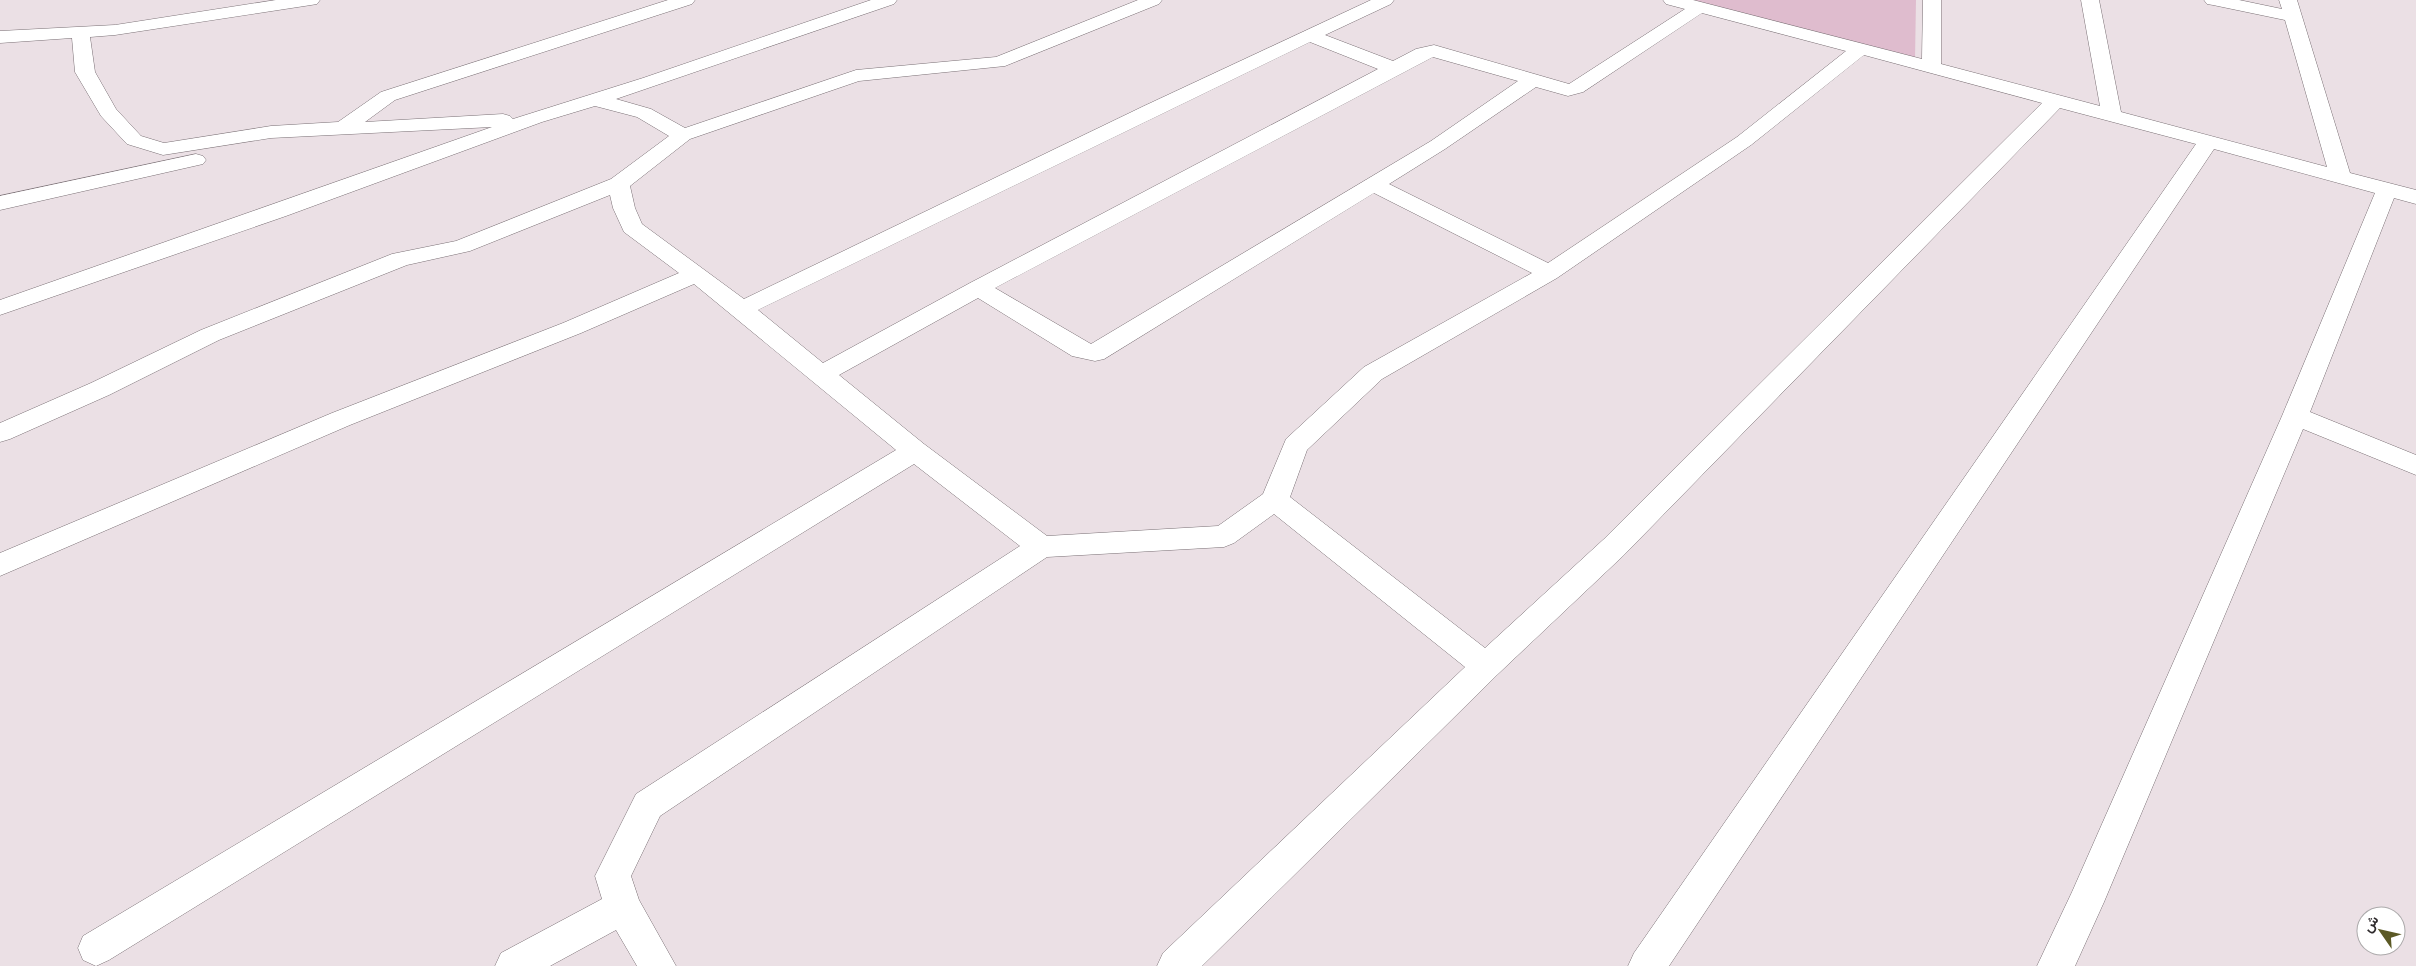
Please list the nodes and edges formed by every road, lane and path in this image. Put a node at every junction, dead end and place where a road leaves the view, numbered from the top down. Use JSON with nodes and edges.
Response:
{"nodes":[{"id":1,"x":311,"y":0,"type":"edge"},
{"id":2,"x":686,"y":0,"type":"edge"},
{"id":3,"x":888,"y":0,"type":"edge"},
{"id":4,"x":1153,"y":0,"type":"edge"},
{"id":5,"x":1385,"y":0,"type":"edge"},
{"id":6,"x":1672,"y":0,"type":"edge"},
{"id":7,"x":1932,"y":0,"type":"edge"},
{"id":8,"x":2090,"y":0,"type":"edge"},
{"id":9,"x":2213,"y":0,"type":"edge"},
{"id":10,"x":1700,"y":7,"type":"junction"},
{"id":11,"x":2290,"y":8,"type":"edge"},
{"id":12,"x":81,"y":31,"type":"junction"},
{"id":13,"x":1310,"y":36,"type":"junction"},
{"id":14,"x":0,"y":38,"type":"edge"},
{"id":15,"x":1860,"y":49,"type":"junction"},
{"id":16,"x":1931,"y":67,"type":"junction"},
{"id":17,"x":1396,"y":69,"type":"junction"},
{"id":18,"x":1534,"y":80,"type":"junction"},
{"id":19,"x":593,"y":99,"type":"junction"},
{"id":20,"x":2055,"y":101,"type":"junction"},
{"id":21,"x":2112,"y":117,"type":"junction"},
{"id":22,"x":535,"y":118,"type":"junction"},
{"id":23,"x":343,"y":128,"type":"junction"},
{"id":24,"x":683,"y":134,"type":"junction"},
{"id":25,"x":2208,"y":142,"type":"junction"},
{"id":26,"x":2341,"y":177,"type":"junction"},
{"id":27,"x":620,"y":184,"type":"junction"},
{"id":28,"x":1374,"y":185,"type":"junction"},
{"id":29,"x":2387,"y":189,"type":"junction"},
{"id":30,"x":2416,"y":197,"type":"edge"},
{"id":31,"x":0,"y":203,"type":"edge"},
{"id":32,"x":1549,"y":273,"type":"junction"},
{"id":33,"x":696,"y":274,"type":"junction"},
{"id":34,"x":978,"y":288,"type":"junction"},
{"id":35,"x":0,"y":308,"type":"edge"},
{"id":36,"x":742,"y":309,"type":"junction"},
{"id":37,"x":822,"y":374,"type":"junction"},
{"id":38,"x":2295,"y":416,"type":"junction"},
{"id":39,"x":1,"y":433,"type":"edge"},
{"id":40,"x":915,"y":451,"type":"junction"},
{"id":41,"x":2416,"y":466,"type":"edge"},
{"id":42,"x":1275,"y":500,"type":"junction"},
{"id":43,"x":1041,"y":547,"type":"junction"},
{"id":44,"x":0,"y":565,"type":"edge"},
{"id":45,"x":1486,"y":666,"type":"junction"},
{"id":46,"x":624,"y":907,"type":"junction"},
{"id":47,"x":96,"y":948,"type":"dead end"},
{"id":48,"x":514,"y":966,"type":"edge"},
{"id":49,"x":657,"y":966,"type":"edge"},
{"id":50,"x":1176,"y":966,"type":"edge"},
{"id":51,"x":1647,"y":966,"type":"edge"},
{"id":52,"x":2056,"y":966,"type":"edge"}],
"edges":[{"from":1,"to":12,"type":"street"},
{"from":2,"to":23,"type":"street"},
{"from":3,"to":19,"type":"street"},
{"from":4,"to":24,"type":"street"},
{"from":5,"to":13,"type":"street"},
{"from":6,"to":10,"type":"street"},
{"from":7,"to":16,"type":"street"},
{"from":8,"to":21,"type":"street"},
{"from":9,"to":11,"type":"street"},
{"from":10,"to":15,"type":"street"},
{"from":10,"to":18,"type":"street"},
{"from":11,"to":26,"type":"street"},
{"from":12,"to":14,"type":"street"},
{"from":12,"to":23,"type":"street"},
{"from":13,"to":17,"type":"street"},
{"from":13,"to":36,"type":"street"},
{"from":15,"to":16,"type":"street"},
{"from":15,"to":32,"type":"street"},
{"from":16,"to":20,"type":"street"},
{"from":17,"to":18,"type":"street"},
{"from":17,"to":34,"type":"street"},
{"from":18,"to":28,"type":"street"},
{"from":19,"to":22,"type":"street"},
{"from":19,"to":24,"type":"street"},
{"from":20,"to":21,"type":"street"},
{"from":20,"to":45,"type":"street"},
{"from":21,"to":25,"type":"street"},
{"from":22,"to":23,"type":"street"},
{"from":22,"to":35,"type":"street"},
{"from":23,"to":31,"type":"street"},
{"from":24,"to":27,"type":"street"},
{"from":25,"to":26,"type":"street"},
{"from":25,"to":51,"type":"street"},
{"from":26,"to":29,"type":"street"},
{"from":27,"to":33,"type":"street"},
{"from":27,"to":39,"type":"street"},
{"from":28,"to":32,"type":"street"},
{"from":28,"to":34,"type":"street"},
{"from":29,"to":30,"type":"street"},
{"from":29,"to":38,"type":"street"},
{"from":32,"to":42,"type":"street"},
{"from":33,"to":36,"type":"street"},
{"from":33,"to":44,"type":"street"},
{"from":34,"to":37,"type":"street"},
{"from":36,"to":37,"type":"street"},
{"from":37,"to":40,"type":"street"},
{"from":38,"to":41,"type":"street"},
{"from":38,"to":52,"type":"street"},
{"from":40,"to":43,"type":"street"},
{"from":40,"to":47,"type":"street"},
{"from":42,"to":43,"type":"street"},
{"from":42,"to":45,"type":"street"},
{"from":43,"to":46,"type":"street"},
{"from":45,"to":50,"type":"street"},
{"from":46,"to":48,"type":"street"},
{"from":46,"to":49,"type":"street"}]}
